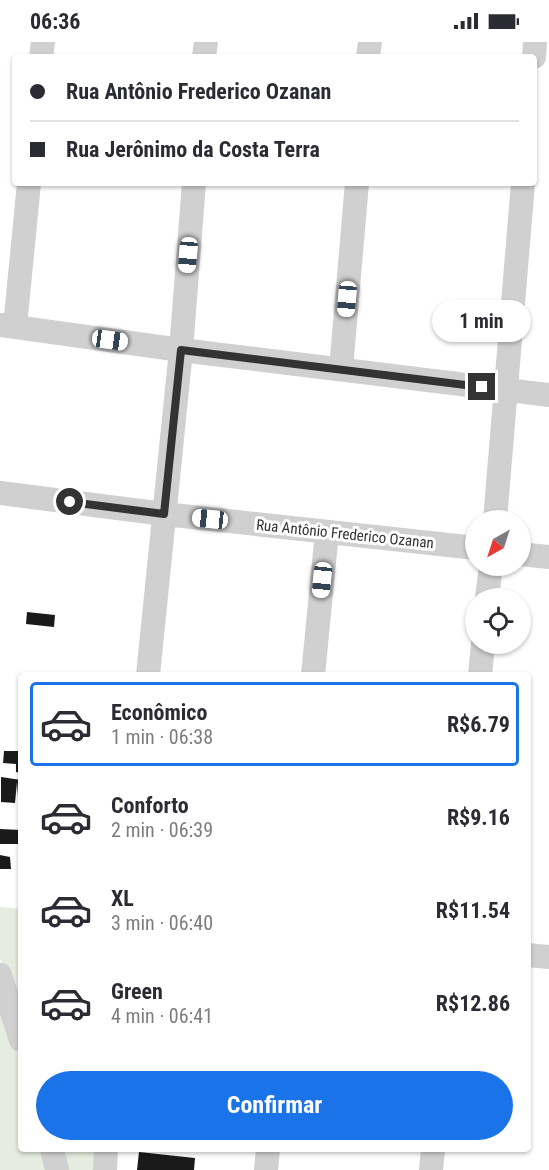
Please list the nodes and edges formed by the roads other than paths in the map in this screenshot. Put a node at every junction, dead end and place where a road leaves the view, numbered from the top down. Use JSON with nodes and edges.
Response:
{"nodes":[{"id":1,"x":29,"y":186,"type":"edge"},
{"id":2,"x":194,"y":186,"type":"edge"},
{"id":3,"x":357,"y":186,"type":"edge"},
{"id":4,"x":523,"y":186,"type":"edge"},
{"id":5,"x":8,"y":325,"type":"edge"},
{"id":6,"x":181,"y":350,"type":"junction"},
{"id":7,"x":341,"y":369,"type":"junction"},
{"id":8,"x":505,"y":390,"type":"junction"},
{"id":9,"x":549,"y":395,"type":"edge"},
{"id":10,"x":0,"y":493,"type":"edge"},
{"id":11,"x":496,"y":510,"type":"edge"},
{"id":12,"x":164,"y":514,"type":"junction"},
{"id":13,"x":327,"y":532,"type":"junction"},
{"id":14,"x":465,"y":547,"type":"edge"},
{"id":15,"x":531,"y":555,"type":"edge"},
{"id":16,"x":549,"y":557,"type":"edge"},
{"id":17,"x":482,"y":654,"type":"edge"},
{"id":18,"x":148,"y":672,"type":"edge"},
{"id":19,"x":313,"y":672,"type":"edge"},
{"id":20,"x":480,"y":672,"type":"edge"},
{"id":21,"x":531,"y":955,"type":"edge"},
{"id":22,"x":549,"y":957,"type":"edge"},
{"id":23,"x":0,"y":975,"type":"edge"},
{"id":24,"x":18,"y":1031,"type":"edge"},
{"id":25,"x":53,"y":1152,"type":"edge"},
{"id":26,"x":106,"y":1152,"type":"edge"},
{"id":27,"x":268,"y":1152,"type":"edge"},
{"id":28,"x":433,"y":1152,"type":"edge"},
{"id":29,"x":57,"y":1170,"type":"edge"},
{"id":30,"x":105,"y":1170,"type":"edge"},
{"id":31,"x":266,"y":1170,"type":"edge"},
{"id":32,"x":431,"y":1170,"type":"edge"}],
"edges":[{"from":1,"to":5,"type":"street"},
{"from":2,"to":6,"type":"street"},
{"from":3,"to":7,"type":"street"},
{"from":4,"to":8,"type":"street"},
{"from":5,"to":6,"type":"street"},
{"from":6,"to":7,"type":"street"},
{"from":6,"to":12,"type":"street"},
{"from":7,"to":8,"type":"street"},
{"from":8,"to":9,"type":"street"},
{"from":8,"to":11,"type":"street"},
{"from":10,"to":12,"type":"street","name":"Rua Antônio Frederico Ozanan"},
{"from":12,"to":13,"type":"street","name":"Rua Antônio Frederico Ozanan"},
{"from":12,"to":18,"type":"street"},
{"from":13,"to":14,"type":"street","name":"Rua Antônio Frederico Ozanan"},
{"from":13,"to":19,"type":"street"},
{"from":15,"to":16,"type":"street"},
{"from":17,"to":20,"type":"street"},
{"from":21,"to":22,"type":"street"},
{"from":23,"to":24,"type":"street"},
{"from":25,"to":29,"type":"street"},
{"from":26,"to":30,"type":"street"},
{"from":27,"to":31,"type":"street"},
{"from":28,"to":32,"type":"street"}]}
